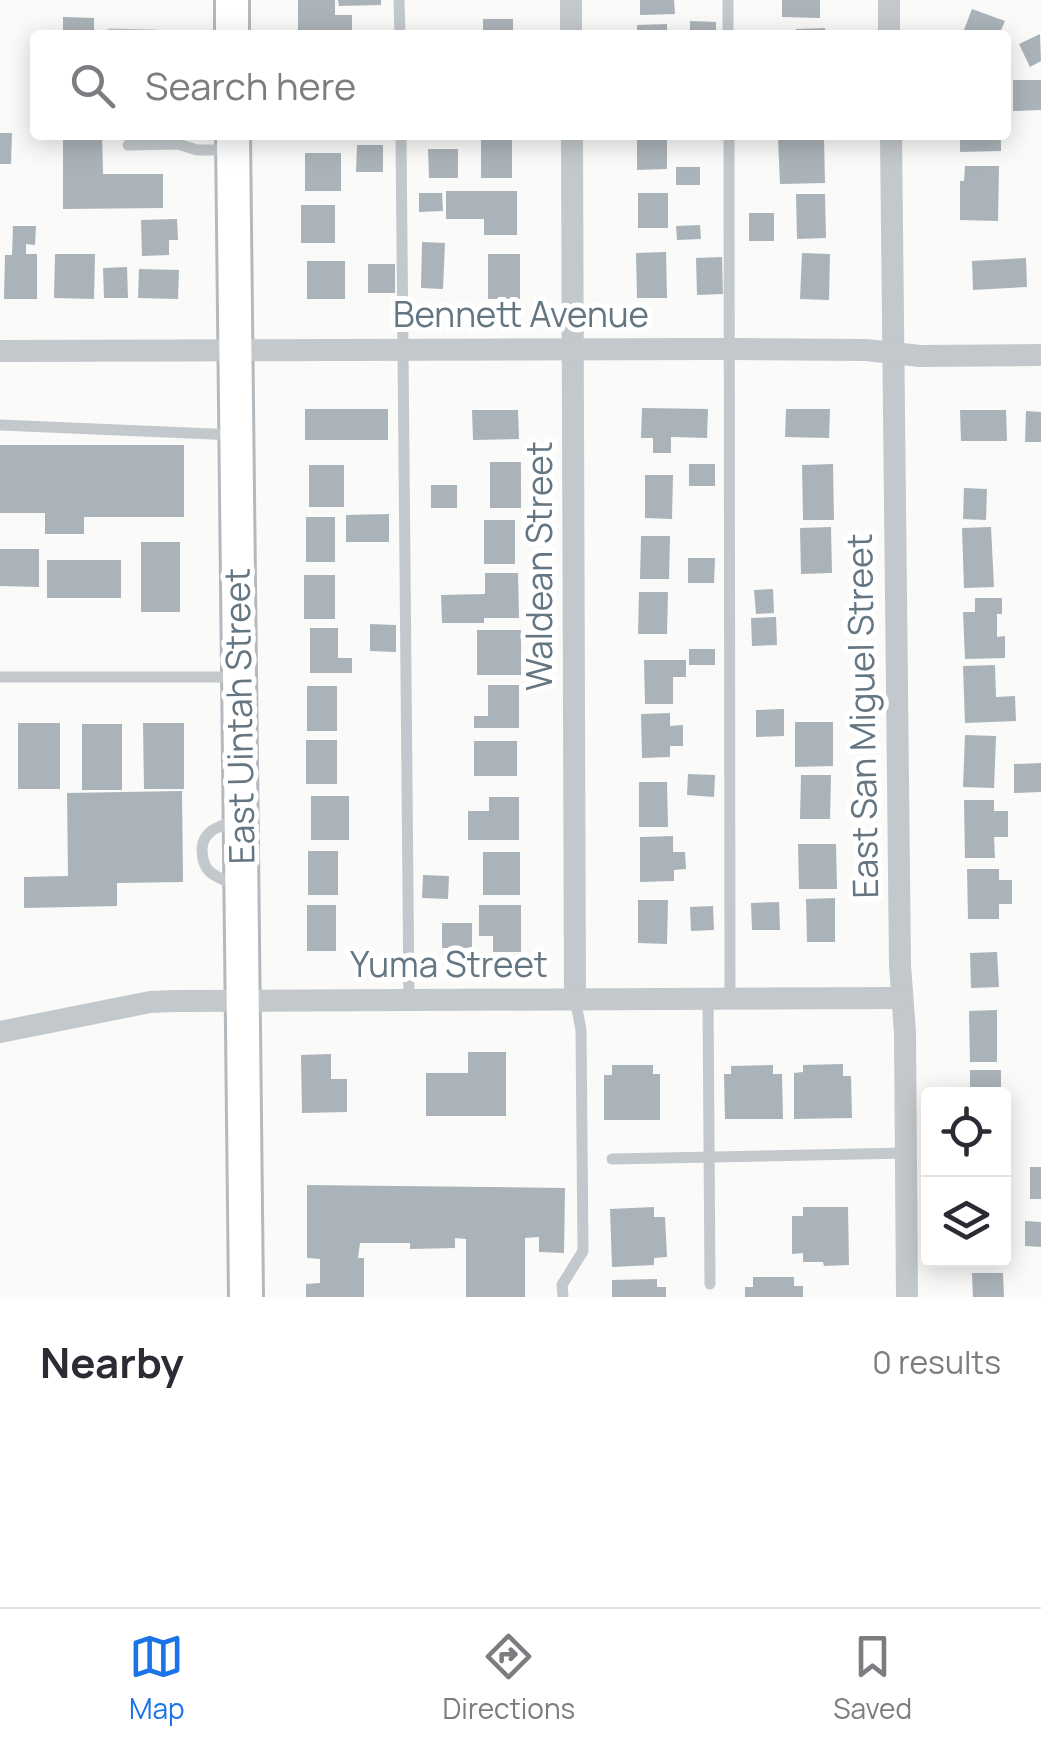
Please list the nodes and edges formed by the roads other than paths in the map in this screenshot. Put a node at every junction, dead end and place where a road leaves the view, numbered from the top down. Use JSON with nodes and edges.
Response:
{"nodes":[{"id":1,"x":232,"y":0,"type":"edge"},
{"id":2,"x":399,"y":0,"type":"edge"},
{"id":3,"x":571,"y":0,"type":"edge"},
{"id":4,"x":728,"y":0,"type":"edge"},
{"id":5,"x":889,"y":0,"type":"edge"},
{"id":6,"x":232,"y":30,"type":"edge"},
{"id":7,"x":400,"y":30,"type":"edge"},
{"id":8,"x":571,"y":30,"type":"edge"},
{"id":9,"x":728,"y":30,"type":"edge"},
{"id":10,"x":890,"y":30,"type":"edge"},
{"id":11,"x":401,"y":140,"type":"edge"},
{"id":12,"x":572,"y":140,"type":"edge"},
{"id":13,"x":729,"y":140,"type":"edge"},
{"id":14,"x":890,"y":140,"type":"edge"},
{"id":15,"x":233,"y":142,"type":"edge"},
{"id":16,"x":128,"y":145,"type":"dead end"},
{"id":17,"x":574,"y":349,"type":"junction"},
{"id":18,"x":730,"y":349,"type":"junction"},
{"id":19,"x":235,"y":350,"type":"junction"},
{"id":20,"x":403,"y":350,"type":"junction"},
{"id":21,"x":0,"y":351,"type":"edge"},
{"id":22,"x":893,"y":352,"type":"junction"},
{"id":23,"x":1041,"y":356,"type":"edge"},
{"id":24,"x":0,"y":426,"type":"edge"},
{"id":25,"x":236,"y":434,"type":"junction"},
{"id":26,"x":0,"y":678,"type":"edge"},
{"id":27,"x":239,"y":678,"type":"junction"},
{"id":28,"x":574,"y":998,"type":"junction"},
{"id":29,"x":719,"y":998,"type":"junction"},
{"id":30,"x":902,"y":998,"type":"junction"},
{"id":31,"x":243,"y":1000,"type":"junction"},
{"id":32,"x":409,"y":1000,"type":"junction"},
{"id":33,"x":0,"y":1032,"type":"edge"},
{"id":34,"x":906,"y":1153,"type":"junction"},
{"id":35,"x":707,"y":1157,"type":"junction"},
{"id":36,"x":612,"y":1159,"type":"dead end"},
{"id":37,"x":710,"y":1284,"type":"dead end"},
{"id":38,"x":246,"y":1297,"type":"edge"},
{"id":39,"x":563,"y":1297,"type":"edge"},
{"id":40,"x":907,"y":1297,"type":"edge"}],
"edges":[{"from":1,"to":6,"type":"main road"},
{"from":2,"to":7,"type":"lane"},
{"from":3,"to":8,"type":"street"},
{"from":4,"to":9,"type":"lane"},
{"from":5,"to":10,"type":"street"},
{"from":11,"to":20,"type":"lane"},
{"from":12,"to":17,"type":"street","name":"Waldean Street"},
{"from":13,"to":18,"type":"lane"},
{"from":14,"to":22,"type":"street","name":"East San Miguel Street"},
{"from":15,"to":16,"type":"lane"},
{"from":15,"to":19,"type":"main road","name":"East Uintah Street"},
{"from":17,"to":18,"type":"street","name":"Bennett Avenue"},
{"from":17,"to":20,"type":"street","name":"Bennett Avenue"},
{"from":17,"to":28,"type":"street","name":"Waldean Street"},
{"from":18,"to":22,"type":"street","name":"Bennett Avenue"},
{"from":18,"to":29,"type":"lane"},
{"from":19,"to":20,"type":"street","name":"Bennett Avenue"},
{"from":19,"to":21,"type":"street","name":"Bennett Avenue"},
{"from":19,"to":25,"type":"main road","name":"East Uintah Street"},
{"from":20,"to":32,"type":"lane"},
{"from":22,"to":23,"type":"street","name":"Bennett Avenue"},
{"from":22,"to":30,"type":"street","name":"East San Miguel Street"},
{"from":24,"to":25,"type":"lane"},
{"from":25,"to":27,"type":"main road","name":"East Uintah Street"},
{"from":26,"to":27,"type":"lane"},
{"from":27,"to":31,"type":"main road","name":"East Uintah Street"},
{"from":28,"to":29,"type":"street","name":"Yuma Street"},
{"from":28,"to":32,"type":"street","name":"Yuma Street"},
{"from":28,"to":39,"type":"lane"},
{"from":29,"to":30,"type":"street","name":"Yuma Street"},
{"from":29,"to":35,"type":"lane"},
{"from":30,"to":34,"type":"street","name":"East San Miguel Street"},
{"from":31,"to":32,"type":"street","name":"Yuma Street"},
{"from":31,"to":33,"type":"street","name":"Yuma Street"},
{"from":31,"to":38,"type":"main road","name":"East Uintah Street"},
{"from":34,"to":35,"type":"lane"},
{"from":34,"to":40,"type":"street","name":"East San Miguel Street"},
{"from":35,"to":36,"type":"lane"},
{"from":35,"to":37,"type":"lane"}]}
